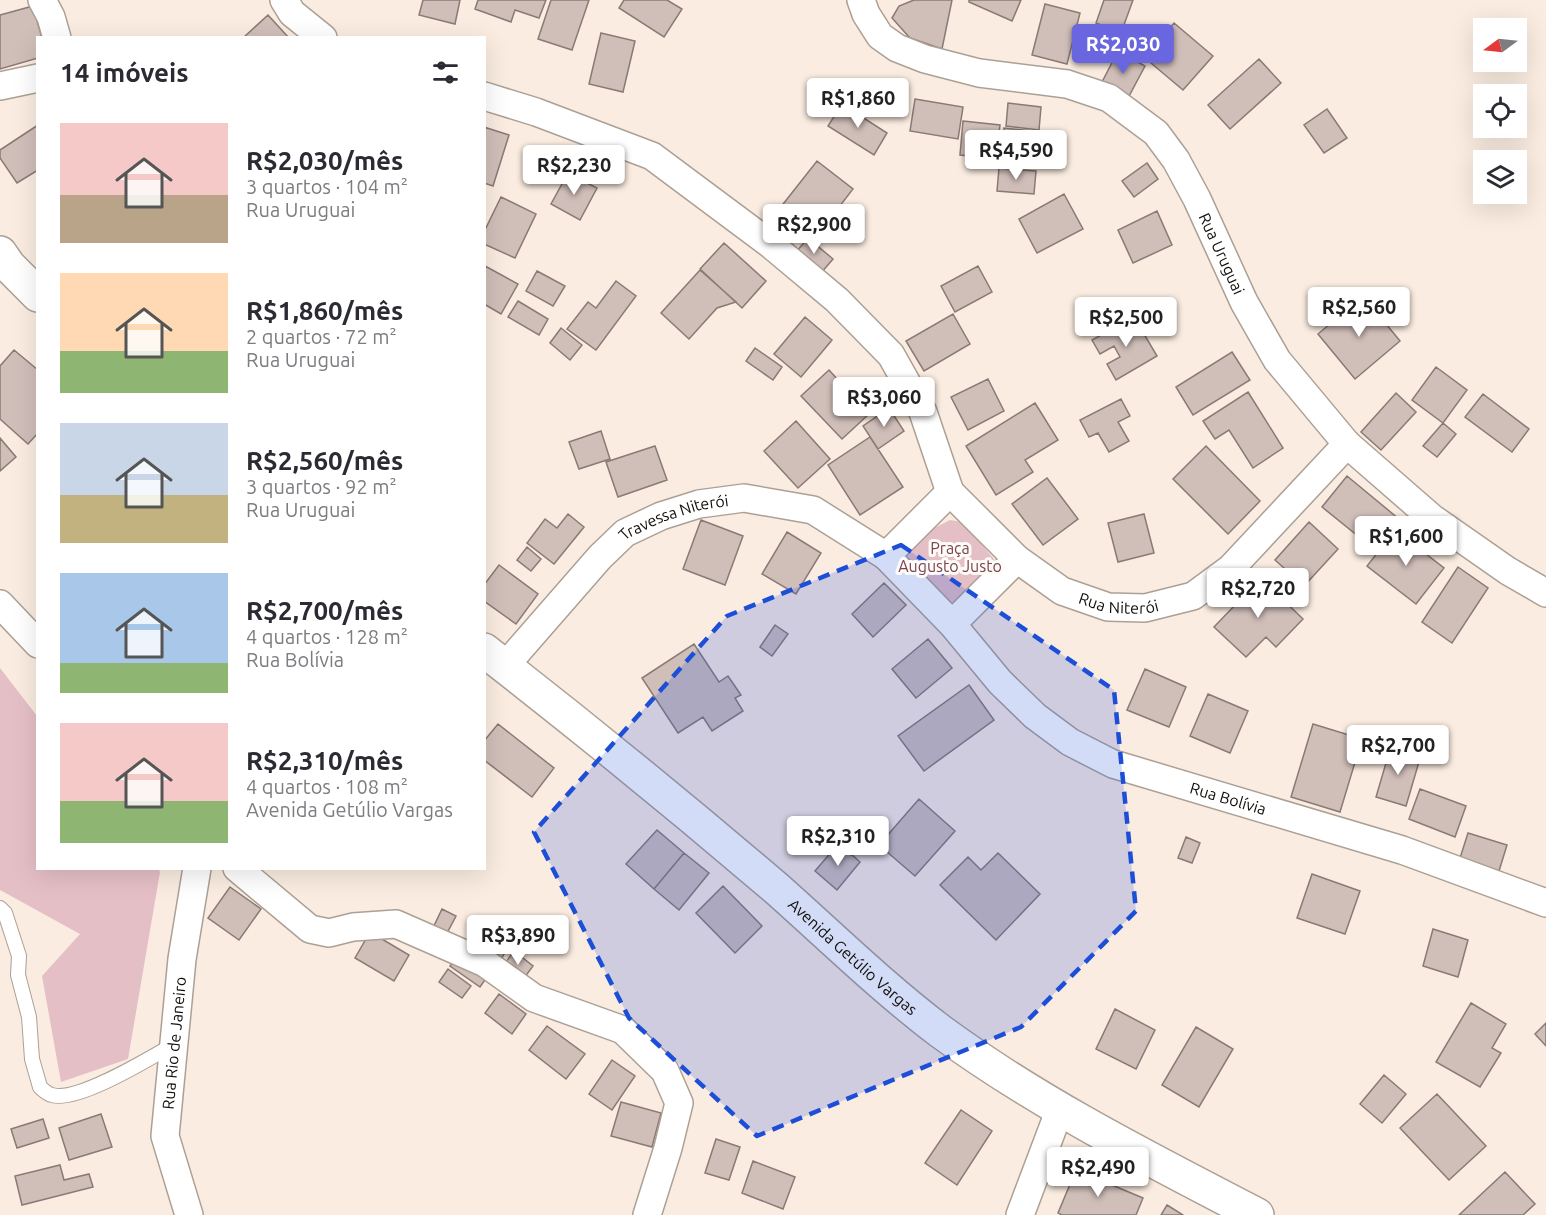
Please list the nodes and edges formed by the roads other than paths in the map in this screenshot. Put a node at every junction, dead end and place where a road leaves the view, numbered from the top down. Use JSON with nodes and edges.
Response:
{"nodes":[{"id":1,"x":42,"y":0,"type":"edge"},
{"id":2,"x":284,"y":0,"type":"edge"},
{"id":3,"x":861,"y":0,"type":"edge"},
{"id":4,"x":56,"y":36,"type":"edge"},
{"id":5,"x":321,"y":36,"type":"edge"},
{"id":6,"x":36,"y":78,"type":"edge"},
{"id":7,"x":0,"y":87,"type":"edge"},
{"id":8,"x":486,"y":97,"type":"edge"},
{"id":9,"x":0,"y":253,"type":"edge"},
{"id":10,"x":36,"y":293,"type":"edge"},
{"id":11,"x":1347,"y":444,"type":"junction"},
{"id":12,"x":950,"y":492,"type":"junction"},
{"id":13,"x":886,"y":556,"type":"junction"},
{"id":14,"x":1017,"y":559,"type":"junction"},
{"id":15,"x":1546,"y":593,"type":"edge"},
{"id":16,"x":0,"y":604,"type":"edge"},
{"id":17,"x":952,"y":624,"type":"junction"},
{"id":18,"x":36,"y":642,"type":"edge"},
{"id":19,"x":495,"y":658,"type":"edge"},
{"id":20,"x":197,"y":870,"type":"edge"},
{"id":21,"x":239,"y":870,"type":"edge"},
{"id":22,"x":1546,"y":903,"type":"edge"},
{"id":23,"x":0,"y":908,"type":"edge"},
{"id":24,"x":173,"y":1045,"type":"junction"},
{"id":25,"x":1060,"y":1109,"type":"junction"},
{"id":26,"x":189,"y":1215,"type":"edge"},
{"id":27,"x":647,"y":1215,"type":"edge"},
{"id":28,"x":1020,"y":1215,"type":"edge"},
{"id":29,"x":1257,"y":1215,"type":"edge"}],
"edges":[{"from":1,"to":4,"type":"street"},
{"from":2,"to":5,"type":"street"},
{"from":3,"to":11,"type":"street","name":"Rua Uruguai"},
{"from":6,"to":7,"type":"street"},
{"from":8,"to":12,"type":"street"},
{"from":9,"to":10,"type":"street"},
{"from":11,"to":14,"type":"street","name":"Rua Niterói"},
{"from":11,"to":15,"type":"street","name":"Rua Uruguai"},
{"from":12,"to":13,"type":"street"},
{"from":12,"to":14,"type":"street"},
{"from":13,"to":17,"type":"street"},
{"from":13,"to":19,"type":"street","name":"Travessa Niterói"},
{"from":14,"to":17,"type":"street"},
{"from":16,"to":18,"type":"street"},
{"from":17,"to":22,"type":"street","name":"Rua Bolívia"},
{"from":19,"to":25,"type":"street","name":"Avenida Getúlio Vargas"},
{"from":20,"to":24,"type":"street","name":"Rua Rio de Janeiro"},
{"from":21,"to":27,"type":"street"},
{"from":23,"to":24,"type":"lane"},
{"from":24,"to":26,"type":"street","name":"Rua Rio de Janeiro"},
{"from":25,"to":28,"type":"street"},
{"from":25,"to":29,"type":"street","name":"Avenida Getúlio Vargas"}]}
